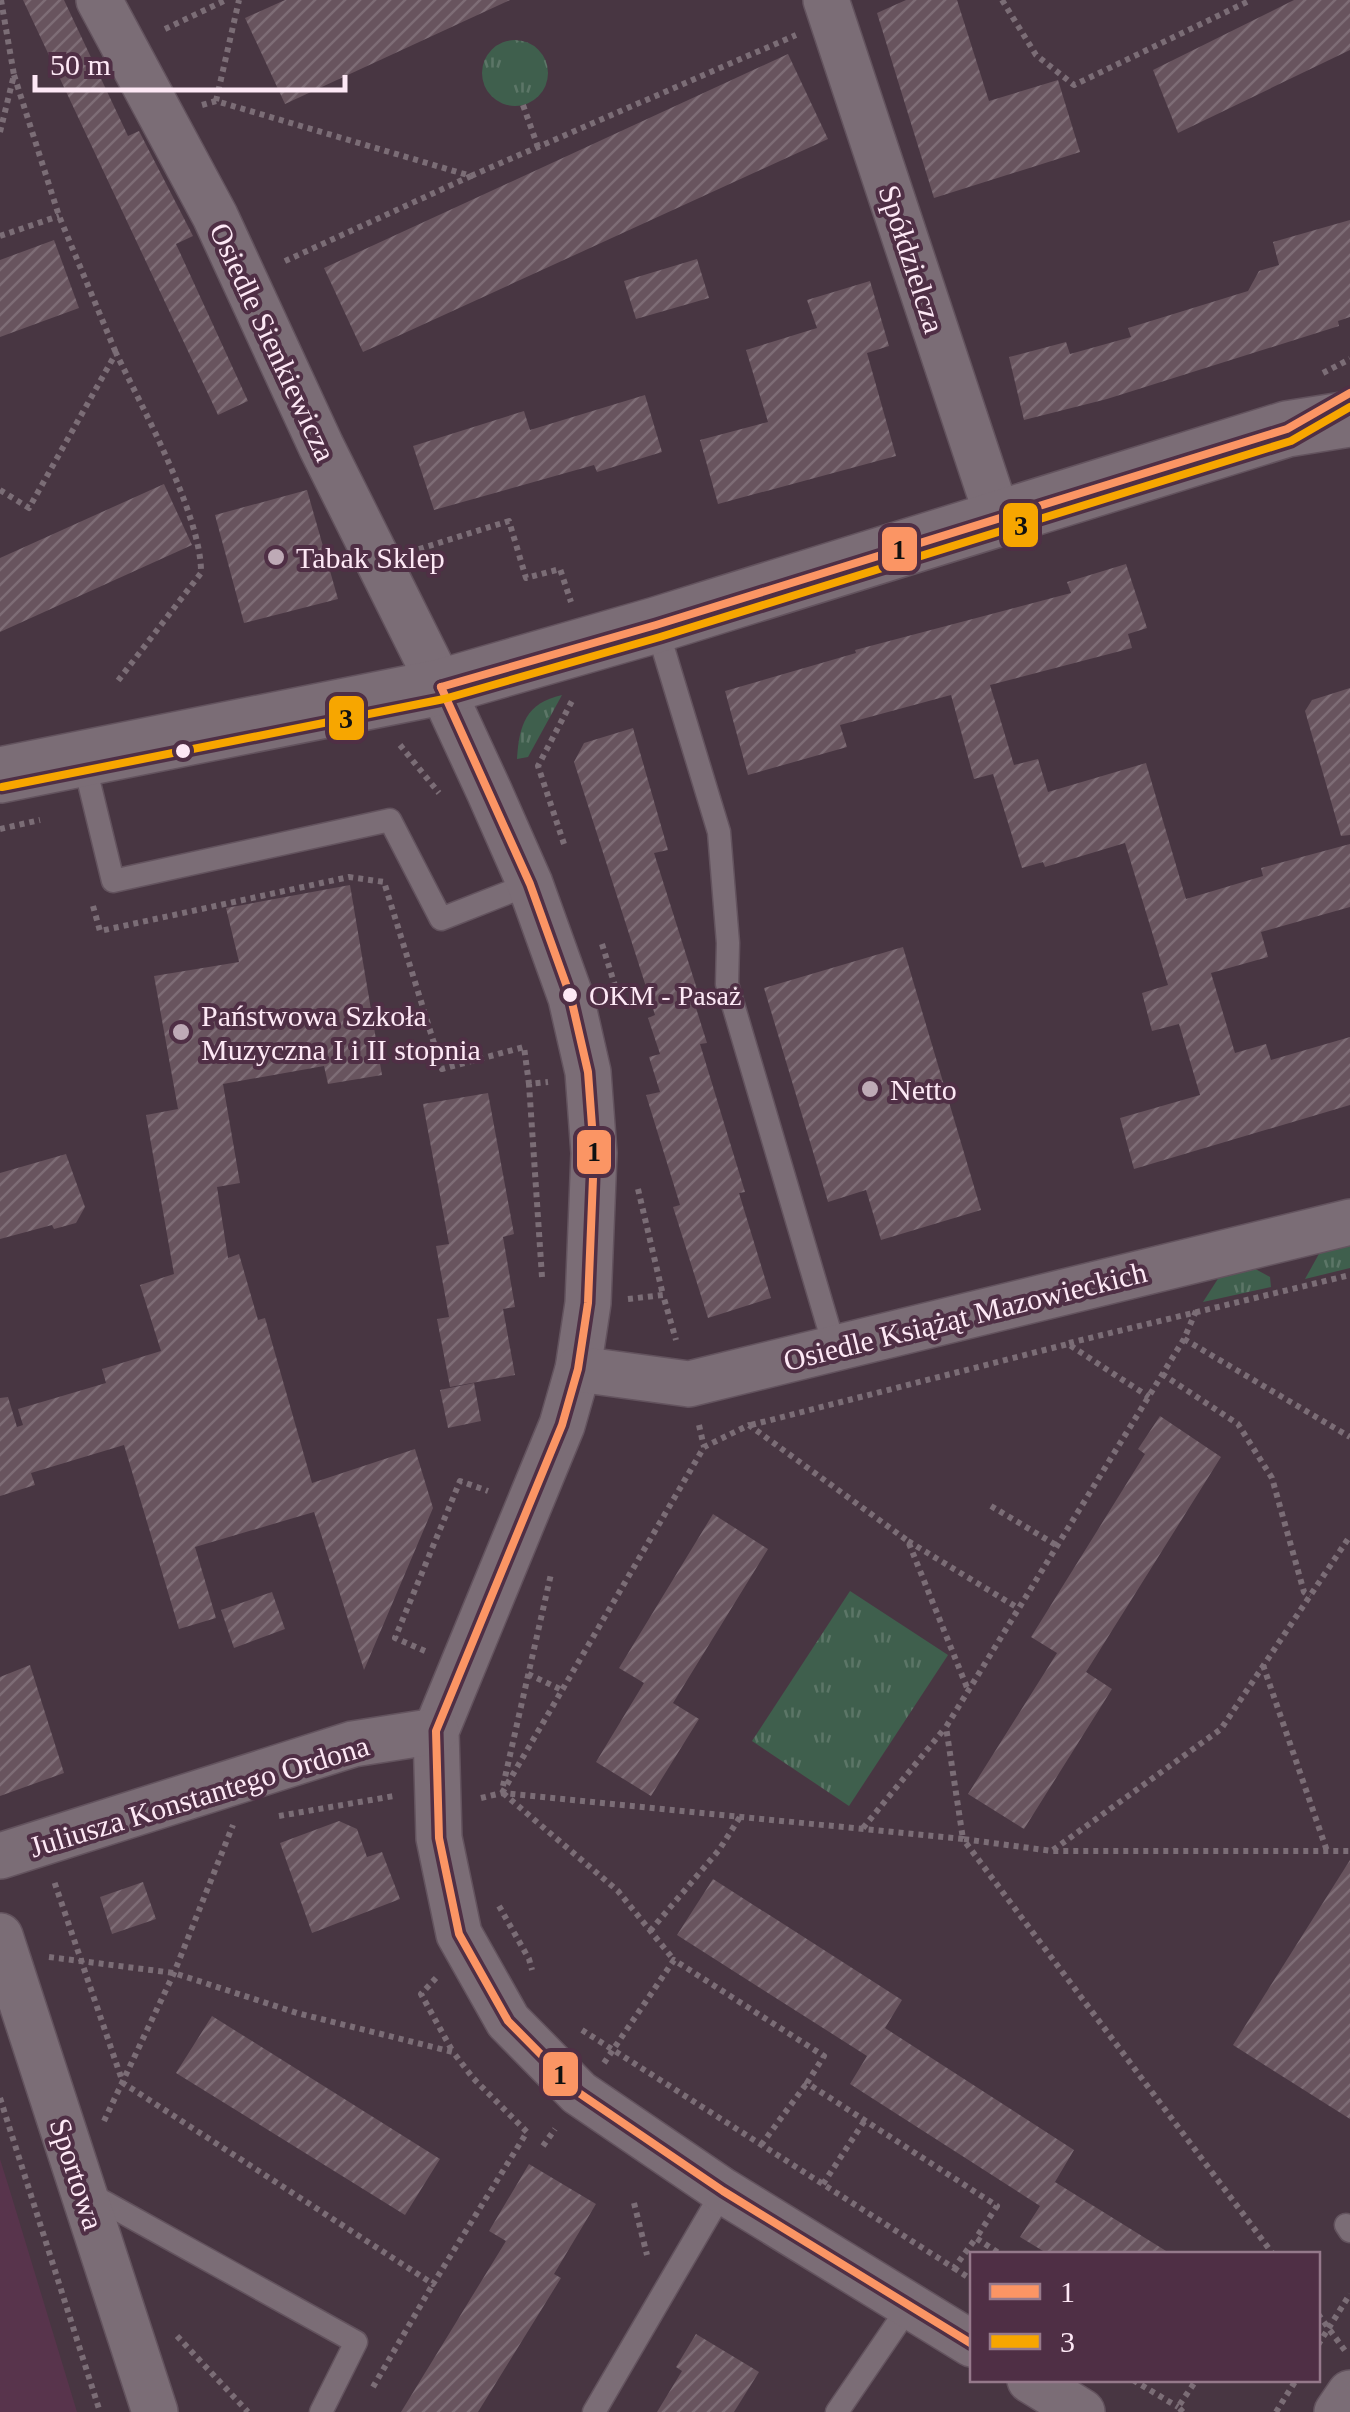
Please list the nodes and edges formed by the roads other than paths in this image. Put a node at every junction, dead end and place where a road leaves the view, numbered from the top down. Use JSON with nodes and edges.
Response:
{"nodes":[{"id":1,"x":100,"y":0,"type":"edge"},
{"id":2,"x":829,"y":10,"type":"edge"},
{"id":3,"x":1350,"y":393,"type":"edge"},
{"id":4,"x":1350,"y":418,"type":"edge"},
{"id":5,"x":1287,"y":429,"type":"junction"},
{"id":6,"x":998,"y":518,"type":"junction"},
{"id":7,"x":656,"y":625,"type":"junction"},
{"id":8,"x":441,"y":687,"type":"junction"},
{"id":9,"x":82,"y":758,"type":"junction"},
{"id":10,"x":0,"y":775,"type":"edge"},
{"id":11,"x":530,"y":884,"type":"junction"},
{"id":12,"x":1350,"y":1222,"type":"edge"},
{"id":13,"x":836,"y":1349,"type":"junction"},
{"id":14,"x":578,"y":1369,"type":"junction"},
{"id":15,"x":436,"y":1731,"type":"junction"},
{"id":16,"x":0,"y":1856,"type":"edge"},
{"id":17,"x":2,"y":1944,"type":"edge"},
{"id":18,"x":79,"y":2182,"type":"junction"},
{"id":19,"x":723,"y":2190,"type":"junction"},
{"id":20,"x":910,"y":2305,"type":"junction"},
{"id":21,"x":970,"y":2343,"type":"edge"},
{"id":22,"x":1033,"y":2382,"type":"edge"},
{"id":23,"x":1350,"y":2393,"type":"edge"},
{"id":24,"x":155,"y":2412,"type":"edge"},
{"id":25,"x":321,"y":2412,"type":"edge"},
{"id":26,"x":594,"y":2412,"type":"edge"},
{"id":27,"x":837,"y":2412,"type":"edge"},
{"id":28,"x":1082,"y":2412,"type":"edge"},
{"id":29,"x":1337,"y":2412,"type":"edge"}],
"edges":[{"from":1,"to":8,"type":"street","name":"Osiedle Sienkiewicza"},
{"from":2,"to":6,"type":"street","name":"Spółdzielcza"},
{"from":3,"to":5,"type":"street"},
{"from":4,"to":5,"type":"street"},
{"from":5,"to":6,"type":"street"},
{"from":6,"to":7,"type":"street"},
{"from":7,"to":8,"type":"street"},
{"from":7,"to":13,"type":"lane"},
{"from":8,"to":9,"type":"street"},
{"from":8,"to":11,"type":"street"},
{"from":9,"to":10,"type":"street"},
{"from":9,"to":11,"type":"lane"},
{"from":11,"to":14,"type":"street"},
{"from":12,"to":13,"type":"street","name":"Osiedle Książąt Mazowieckich"},
{"from":13,"to":14,"type":"street","name":"Osiedle Książąt Mazowieckich"},
{"from":14,"to":15,"type":"street"},
{"from":15,"to":16,"type":"street","name":"Juliusza Konstantego Ordona"},
{"from":15,"to":19,"type":"street"},
{"from":17,"to":18,"type":"street","name":"Sportowa"},
{"from":18,"to":24,"type":"street","name":"Sportowa"},
{"from":18,"to":25,"type":"lane"},
{"from":19,"to":20,"type":"street"},
{"from":19,"to":26,"type":"lane"},
{"from":20,"to":21,"type":"street"},
{"from":20,"to":27,"type":"lane"},
{"from":22,"to":28,"type":"street"},
{"from":23,"to":29,"type":"street"}]}
